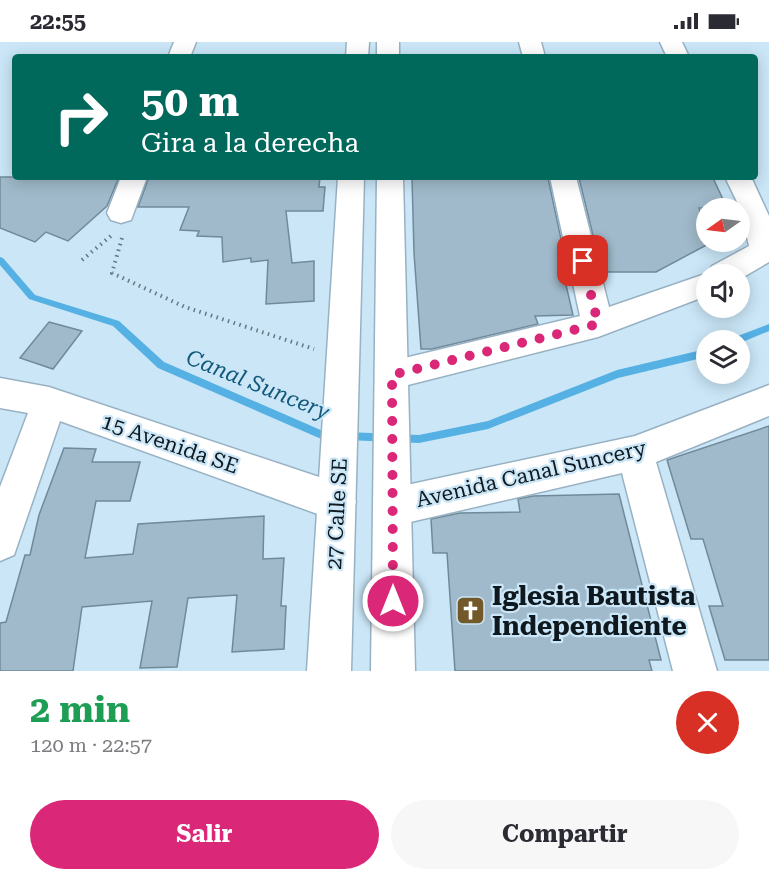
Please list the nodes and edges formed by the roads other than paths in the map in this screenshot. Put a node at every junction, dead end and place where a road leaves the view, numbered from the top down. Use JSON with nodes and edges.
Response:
{"nodes":[{"id":1,"x":133,"y":180,"type":"edge"},
{"id":2,"x":351,"y":180,"type":"edge"},
{"id":3,"x":390,"y":180,"type":"edge"},
{"id":4,"x":564,"y":180,"type":"edge"},
{"id":5,"x":739,"y":180,"type":"edge"},
{"id":6,"x":121,"y":213,"type":"dead end"},
{"id":7,"x":741,"y":264,"type":"edge"},
{"id":8,"x":696,"y":288,"type":"edge"},
{"id":9,"x":598,"y":324,"type":"junction"},
{"id":10,"x":392,"y":385,"type":"junction"},
{"id":11,"x":0,"y":393,"type":"edge"},
{"id":12,"x":769,"y":400,"type":"edge"},
{"id":13,"x":49,"y":402,"type":"junction"},
{"id":14,"x":635,"y":453,"type":"junction"},
{"id":15,"x":338,"y":490,"type":"junction"},
{"id":16,"x":392,"y":495,"type":"junction"},
{"id":17,"x":0,"y":541,"type":"edge"},
{"id":18,"x":329,"y":671,"type":"edge"},
{"id":19,"x":393,"y":671,"type":"edge"},
{"id":20,"x":695,"y":671,"type":"edge"}],
"edges":[{"from":1,"to":6,"type":"street"},
{"from":2,"to":15,"type":"street","name":"27 Calle SE"},
{"from":3,"to":10,"type":"street"},
{"from":4,"to":9,"type":"street"},
{"from":5,"to":7,"type":"street"},
{"from":8,"to":9,"type":"street"},
{"from":9,"to":10,"type":"street"},
{"from":10,"to":16,"type":"street"},
{"from":11,"to":13,"type":"street","name":"15 Avenida SE"},
{"from":12,"to":14,"type":"street","name":"Avenida Canal Suncery"},
{"from":13,"to":15,"type":"street","name":"15 Avenida SE"},
{"from":13,"to":17,"type":"street"},
{"from":14,"to":16,"type":"street","name":"Avenida Canal Suncery"},
{"from":14,"to":20,"type":"street"},
{"from":15,"to":18,"type":"street","name":"27 Calle SE"},
{"from":16,"to":19,"type":"street"}]}
